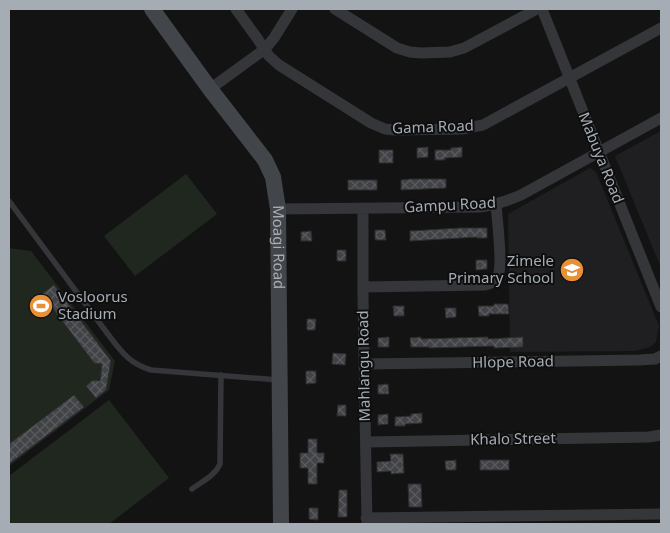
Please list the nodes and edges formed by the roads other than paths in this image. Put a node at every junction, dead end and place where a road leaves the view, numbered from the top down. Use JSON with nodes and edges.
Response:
{"nodes":[{"id":1,"x":152,"y":9,"type":"edge"},
{"id":2,"x":236,"y":9,"type":"edge"},
{"id":3,"x":292,"y":9,"type":"edge"},
{"id":4,"x":335,"y":9,"type":"edge"},
{"id":5,"x":537,"y":9,"type":"edge"},
{"id":6,"x":542,"y":9,"type":"edge"},
{"id":7,"x":661,"y":28,"type":"edge"},
{"id":8,"x":264,"y":49,"type":"junction"},
{"id":9,"x":569,"y":78,"type":"junction"},
{"id":10,"x":210,"y":89,"type":"junction"},
{"id":11,"x":661,"y":118,"type":"edge"},
{"id":12,"x":599,"y":152,"type":"junction"},
{"id":13,"x":9,"y":200,"type":"edge"},
{"id":14,"x":496,"y":205,"type":"junction"},
{"id":15,"x":363,"y":208,"type":"junction"},
{"id":16,"x":278,"y":209,"type":"junction"},
{"id":17,"x":363,"y":287,"type":"junction"},
{"id":18,"x":661,"y":307,"type":"edge"},
{"id":19,"x":661,"y":356,"type":"edge"},
{"id":20,"x":364,"y":364,"type":"junction"},
{"id":21,"x":221,"y":375,"type":"junction"},
{"id":22,"x":279,"y":380,"type":"junction"},
{"id":23,"x":661,"y":435,"type":"edge"},
{"id":24,"x":366,"y":442,"type":"junction"},
{"id":25,"x":192,"y":488,"type":"dead end"},
{"id":26,"x":661,"y":514,"type":"edge"},
{"id":27,"x":367,"y":521,"type":"edge"},
{"id":28,"x":281,"y":524,"type":"edge"}],
"edges":[{"from":1,"to":10,"type":"street","name":"Moagi Road"},
{"from":2,"to":8,"type":"street","name":"Gama Road"},
{"from":3,"to":8,"type":"street"},
{"from":4,"to":5,"type":"street"},
{"from":6,"to":9,"type":"street","name":"Mabuya Road"},
{"from":7,"to":9,"type":"street","name":"Gama Road"},
{"from":8,"to":9,"type":"street","name":"Gama Road"},
{"from":8,"to":10,"type":"street"},
{"from":9,"to":12,"type":"street","name":"Mabuya Road"},
{"from":10,"to":16,"type":"street","name":"Moagi Road"},
{"from":11,"to":12,"type":"street","name":"Gampu Road"},
{"from":12,"to":14,"type":"street","name":"Gampu Road"},
{"from":12,"to":18,"type":"street","name":"Mabuya Road"},
{"from":13,"to":21,"type":"lane"},
{"from":14,"to":15,"type":"street","name":"Gampu Road"},
{"from":14,"to":17,"type":"street"},
{"from":15,"to":16,"type":"street","name":"Gampu Road"},
{"from":15,"to":17,"type":"street","name":"Mahlangu Road"},
{"from":16,"to":22,"type":"street","name":"Moagi Road"},
{"from":17,"to":20,"type":"street","name":"Mahlangu Road"},
{"from":19,"to":20,"type":"street","name":"Hlope Road"},
{"from":20,"to":24,"type":"street","name":"Mahlangu Road"},
{"from":21,"to":22,"type":"lane"},
{"from":21,"to":25,"type":"lane"},
{"from":22,"to":28,"type":"street","name":"Moagi Road"},
{"from":23,"to":24,"type":"street","name":"Khalo Street"},
{"from":24,"to":27,"type":"street","name":"Mahlangu Road"},
{"from":26,"to":27,"type":"street"}]}
